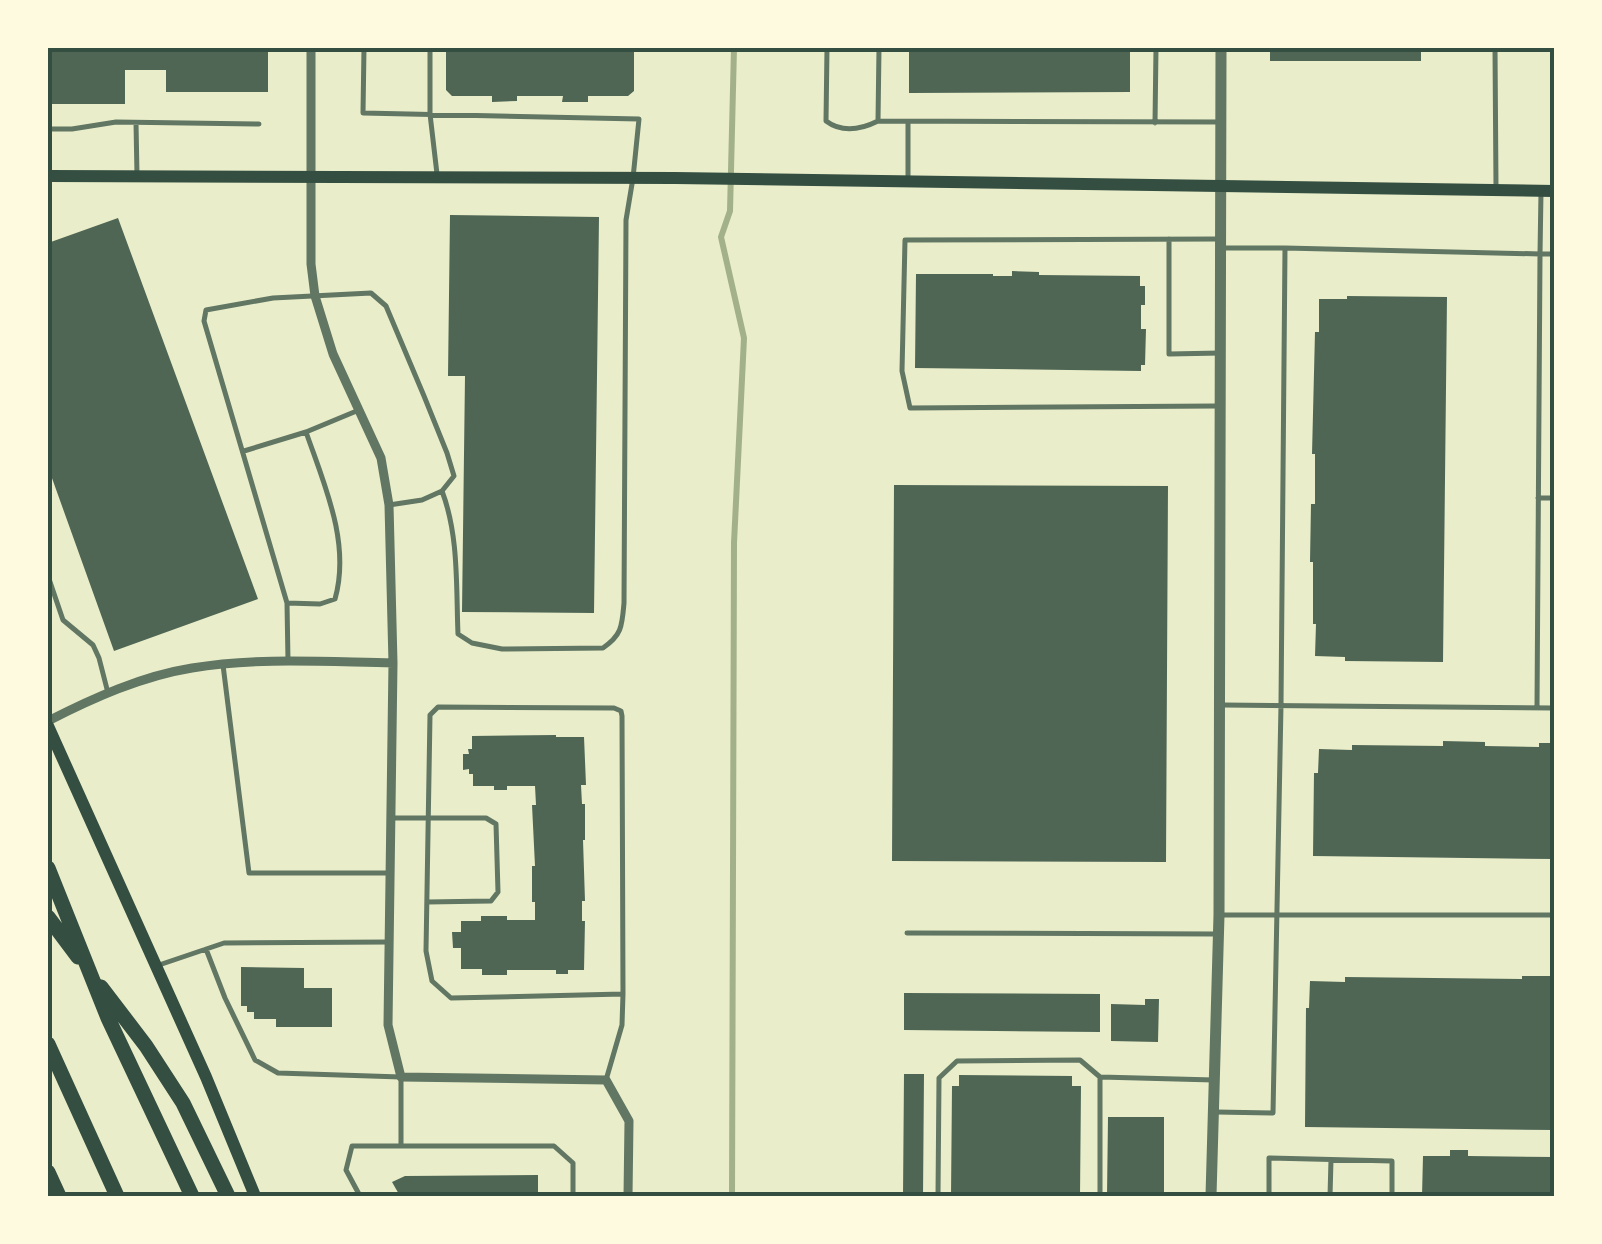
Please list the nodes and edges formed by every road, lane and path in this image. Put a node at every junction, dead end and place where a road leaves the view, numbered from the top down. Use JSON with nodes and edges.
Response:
{"nodes":[{"id":1,"x":311,"y":48,"type":"edge"},
{"id":2,"x":364,"y":48,"type":"edge"},
{"id":3,"x":430,"y":48,"type":"edge"},
{"id":4,"x":827,"y":48,"type":"edge"},
{"id":5,"x":879,"y":48,"type":"edge"},
{"id":6,"x":1156,"y":48,"type":"edge"},
{"id":7,"x":1220,"y":48,"type":"edge"},
{"id":8,"x":1495,"y":48,"type":"edge"},
{"id":9,"x":430,"y":114,"type":"junction"},
{"id":10,"x":878,"y":121,"type":"junction"},
{"id":11,"x":908,"y":122,"type":"junction"},
{"id":12,"x":1222,"y":122,"type":"junction"},
{"id":13,"x":136,"y":123,"type":"junction"},
{"id":14,"x":1155,"y":123,"type":"junction"},
{"id":15,"x":258,"y":124,"type":"dead end"},
{"id":16,"x":48,"y":129,"type":"edge"},
{"id":17,"x":48,"y":176,"type":"edge"},
{"id":18,"x":137,"y":177,"type":"junction"},
{"id":19,"x":633,"y":178,"type":"junction"},
{"id":20,"x":310,"y":179,"type":"junction"},
{"id":21,"x":437,"y":179,"type":"junction"},
{"id":22,"x":908,"y":182,"type":"junction"},
{"id":23,"x":1222,"y":188,"type":"junction"},
{"id":24,"x":1496,"y":191,"type":"junction"},
{"id":25,"x":1548,"y":191,"type":"edge"},
{"id":26,"x":1169,"y":240,"type":"junction"},
{"id":27,"x":1222,"y":243,"type":"junction"},
{"id":28,"x":1285,"y":248,"type":"junction"},
{"id":29,"x":1540,"y":254,"type":"junction"},
{"id":30,"x":1554,"y":254,"type":"edge"},
{"id":31,"x":315,"y":296,"type":"junction"},
{"id":32,"x":1220,"y":353,"type":"junction"},
{"id":33,"x":1220,"y":406,"type":"junction"},
{"id":34,"x":360,"y":410,"type":"junction"},
{"id":35,"x":306,"y":432,"type":"junction"},
{"id":36,"x":244,"y":451,"type":"junction"},
{"id":37,"x":442,"y":491,"type":"junction"},
{"id":38,"x":1538,"y":498,"type":"junction"},
{"id":39,"x":1554,"y":498,"type":"edge"},
{"id":40,"x":390,"y":505,"type":"junction"},
{"id":41,"x":48,"y":576,"type":"edge"},
{"id":42,"x":288,"y":603,"type":"junction"},
{"id":43,"x":288,"y":662,"type":"junction"},
{"id":44,"x":393,"y":663,"type":"junction"},
{"id":45,"x":223,"y":665,"type":"junction"},
{"id":46,"x":108,"y":693,"type":"junction"},
{"id":47,"x":1218,"y":704,"type":"junction"},
{"id":48,"x":1281,"y":705,"type":"junction"},
{"id":49,"x":1536,"y":708,"type":"junction"},
{"id":50,"x":1554,"y":708,"type":"edge"},
{"id":51,"x":48,"y":723,"type":"edge"},
{"id":52,"x":428,"y":817,"type":"junction"},
{"id":53,"x":390,"y":818,"type":"junction"},
{"id":54,"x":48,"y":868,"type":"edge"},
{"id":55,"x":390,"y":873,"type":"junction"},
{"id":56,"x":427,"y":902,"type":"junction"},
{"id":57,"x":1220,"y":914,"type":"junction"},
{"id":58,"x":1277,"y":914,"type":"junction"},
{"id":59,"x":1554,"y":916,"type":"edge"},
{"id":60,"x":48,"y":917,"type":"edge"},
{"id":61,"x":907,"y":933,"type":"dead end"},
{"id":62,"x":1218,"y":934,"type":"junction"},
{"id":63,"x":389,"y":942,"type":"junction"},
{"id":64,"x":206,"y":949,"type":"junction"},
{"id":65,"x":156,"y":966,"type":"junction"},
{"id":66,"x":623,"y":994,"type":"junction"},
{"id":67,"x":48,"y":1044,"type":"edge"},
{"id":68,"x":402,"y":1077,"type":"junction"},
{"id":69,"x":1100,"y":1077,"type":"junction"},
{"id":70,"x":606,"y":1080,"type":"junction"},
{"id":71,"x":1214,"y":1080,"type":"junction"},
{"id":72,"x":1213,"y":1112,"type":"junction"},
{"id":73,"x":401,"y":1146,"type":"junction"},
{"id":74,"x":1331,"y":1159,"type":"junction"},
{"id":75,"x":48,"y":1172,"type":"edge"},
{"id":76,"x":59,"y":1196,"type":"edge"},
{"id":77,"x":117,"y":1196,"type":"edge"},
{"id":78,"x":192,"y":1196,"type":"edge"},
{"id":79,"x":228,"y":1196,"type":"edge"},
{"id":80,"x":255,"y":1196,"type":"edge"},
{"id":81,"x":360,"y":1196,"type":"edge"},
{"id":82,"x":573,"y":1196,"type":"edge"},
{"id":83,"x":628,"y":1196,"type":"edge"},
{"id":84,"x":938,"y":1196,"type":"edge"},
{"id":85,"x":1100,"y":1196,"type":"edge"},
{"id":86,"x":1211,"y":1196,"type":"edge"},
{"id":87,"x":1269,"y":1196,"type":"edge"},
{"id":88,"x":1330,"y":1196,"type":"edge"},
{"id":89,"x":1392,"y":1196,"type":"edge"}],
"edges":[{"from":1,"to":20,"type":"street"},
{"from":2,"to":9,"type":"lane"},
{"from":3,"to":9,"type":"lane"},
{"from":4,"to":10,"type":"lane"},
{"from":5,"to":10,"type":"lane"},
{"from":6,"to":14,"type":"lane"},
{"from":7,"to":12,"type":"street"},
{"from":8,"to":24,"type":"lane"},
{"from":9,"to":19,"type":"lane"},
{"from":9,"to":21,"type":"lane"},
{"from":10,"to":11,"type":"lane"},
{"from":11,"to":14,"type":"lane"},
{"from":11,"to":22,"type":"lane"},
{"from":12,"to":14,"type":"lane"},
{"from":12,"to":23,"type":"street"},
{"from":13,"to":15,"type":"lane"},
{"from":13,"to":16,"type":"lane"},
{"from":13,"to":18,"type":"lane"},
{"from":17,"to":18,"type":"main road"},
{"from":18,"to":20,"type":"main road"},
{"from":19,"to":21,"type":"main road"},
{"from":19,"to":22,"type":"main road"},
{"from":19,"to":37,"type":"lane"},
{"from":20,"to":21,"type":"main road"},
{"from":20,"to":31,"type":"street"},
{"from":22,"to":23,"type":"main road"},
{"from":23,"to":24,"type":"main road"},
{"from":23,"to":27,"type":"street"},
{"from":24,"to":25,"type":"main road"},
{"from":25,"to":29,"type":"lane"},
{"from":26,"to":27,"type":"lane"},
{"from":26,"to":32,"type":"lane"},
{"from":26,"to":33,"type":"lane"},
{"from":27,"to":28,"type":"lane"},
{"from":27,"to":32,"type":"street"},
{"from":28,"to":29,"type":"lane"},
{"from":28,"to":48,"type":"lane"},
{"from":29,"to":30,"type":"lane"},
{"from":29,"to":38,"type":"lane"},
{"from":31,"to":34,"type":"street"},
{"from":31,"to":36,"type":"lane"},
{"from":31,"to":37,"type":"lane"},
{"from":32,"to":33,"type":"street"},
{"from":33,"to":47,"type":"street"},
{"from":34,"to":35,"type":"lane"},
{"from":34,"to":40,"type":"street"},
{"from":35,"to":36,"type":"lane"},
{"from":35,"to":42,"type":"lane"},
{"from":36,"to":42,"type":"lane"},
{"from":37,"to":40,"type":"lane"},
{"from":38,"to":39,"type":"lane"},
{"from":38,"to":49,"type":"lane"},
{"from":40,"to":44,"type":"street"},
{"from":41,"to":46,"type":"lane"},
{"from":42,"to":43,"type":"lane"},
{"from":43,"to":44,"type":"street"},
{"from":43,"to":45,"type":"street"},
{"from":44,"to":53,"type":"street"},
{"from":45,"to":46,"type":"street"},
{"from":45,"to":55,"type":"lane"},
{"from":46,"to":51,"type":"street"},
{"from":47,"to":48,"type":"lane"},
{"from":47,"to":57,"type":"street"},
{"from":48,"to":49,"type":"lane"},
{"from":48,"to":58,"type":"lane"},
{"from":49,"to":50,"type":"lane"},
{"from":51,"to":65,"type":"main road"},
{"from":52,"to":53,"type":"lane"},
{"from":52,"to":56,"type":"lane"},
{"from":52,"to":56,"type":"lane"},
{"from":52,"to":66,"type":"lane"},
{"from":53,"to":55,"type":"street"},
{"from":54,"to":78,"type":"highway"},
{"from":55,"to":63,"type":"street"},
{"from":56,"to":66,"type":"lane"},
{"from":57,"to":58,"type":"lane"},
{"from":57,"to":62,"type":"street"},
{"from":58,"to":59,"type":"lane"},
{"from":58,"to":72,"type":"lane"},
{"from":60,"to":79,"type":"highway"},
{"from":61,"to":62,"type":"lane"},
{"from":62,"to":71,"type":"street"},
{"from":63,"to":64,"type":"lane"},
{"from":63,"to":68,"type":"street"},
{"from":64,"to":65,"type":"lane"},
{"from":64,"to":68,"type":"lane"},
{"from":65,"to":80,"type":"main road"},
{"from":66,"to":70,"type":"lane"},
{"from":67,"to":77,"type":"highway"},
{"from":68,"to":70,"type":"street"},
{"from":68,"to":73,"type":"lane"},
{"from":69,"to":71,"type":"lane"},
{"from":69,"to":84,"type":"lane"},
{"from":69,"to":85,"type":"lane"},
{"from":70,"to":83,"type":"street"},
{"from":71,"to":72,"type":"street"},
{"from":72,"to":86,"type":"street"},
{"from":73,"to":81,"type":"lane"},
{"from":73,"to":82,"type":"lane"},
{"from":74,"to":87,"type":"lane"},
{"from":74,"to":88,"type":"lane"},
{"from":74,"to":89,"type":"lane"},
{"from":75,"to":76,"type":"highway"}]}
